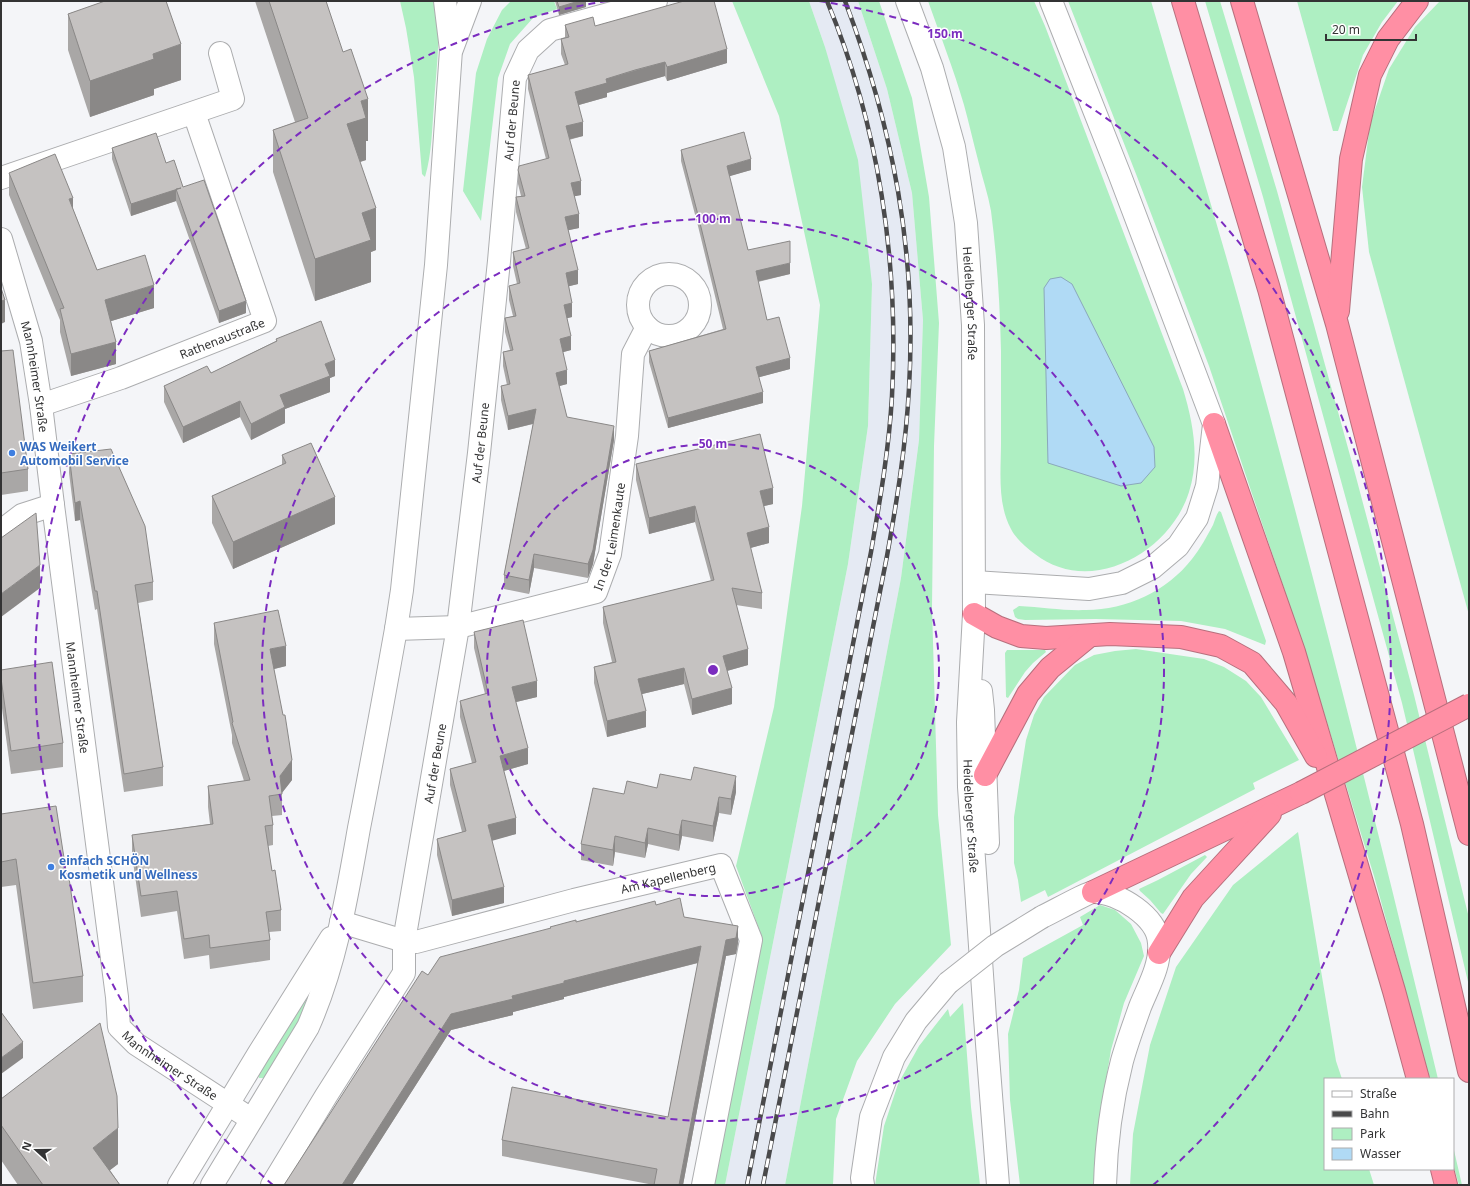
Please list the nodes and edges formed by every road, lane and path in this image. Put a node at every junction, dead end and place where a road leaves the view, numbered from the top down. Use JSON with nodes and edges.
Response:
{"nodes":[{"id":1,"x":445,"y":1,"type":"edge"},
{"id":2,"x":470,"y":1,"type":"edge"},
{"id":3,"x":656,"y":1,"type":"edge"},
{"id":4,"x":907,"y":1,"type":"edge"},
{"id":5,"x":1051,"y":1,"type":"edge"},
{"id":6,"x":1183,"y":1,"type":"edge"},
{"id":7,"x":1242,"y":1,"type":"edge"},
{"id":8,"x":1417,"y":1,"type":"edge"},
{"id":9,"x":451,"y":50,"type":"junction"},
{"id":10,"x":220,"y":53,"type":"dead end"},
{"id":11,"x":194,"y":113,"type":"junction"},
{"id":12,"x":1,"y":178,"type":"edge"},
{"id":13,"x":1,"y":239,"type":"edge"},
{"id":14,"x":1337,"y":324,"type":"junction"},
{"id":15,"x":647,"y":327,"type":"dead end"},
{"id":16,"x":41,"y":405,"type":"junction"},
{"id":17,"x":1214,"y":424,"type":"junction"},
{"id":18,"x":53,"y":505,"type":"junction"},
{"id":19,"x":1,"y":531,"type":"edge"},
{"id":20,"x":974,"y":582,"type":"junction"},
{"id":21,"x":974,"y":614,"type":"junction"},
{"id":22,"x":458,"y":627,"type":"junction"},
{"id":23,"x":396,"y":629,"type":"junction"},
{"id":24,"x":1089,"y":636,"type":"junction"},
{"id":25,"x":1469,"y":705,"type":"edge"},
{"id":26,"x":985,"y":775,"type":"junction"},
{"id":27,"x":1334,"y":788,"type":"junction"},
{"id":28,"x":1279,"y":804,"type":"junction"},
{"id":29,"x":1469,"y":834,"type":"edge"},
{"id":30,"x":1093,"y":892,"type":"junction"},
{"id":31,"x":341,"y":922,"type":"junction"},
{"id":32,"x":404,"y":941,"type":"junction"},
{"id":33,"x":1159,"y":953,"type":"junction"},
{"id":34,"x":984,"y":1018,"type":"junction"},
{"id":35,"x":1469,"y":1071,"type":"edge"},
{"id":36,"x":1418,"y":1078,"type":"edge"},
{"id":37,"x":228,"y":1104,"type":"junction"},
{"id":38,"x":251,"y":1119,"type":"junction"},
{"id":39,"x":1442,"y":1170,"type":"edge"},
{"id":40,"x":179,"y":1185,"type":"edge"},
{"id":41,"x":212,"y":1185,"type":"edge"},
{"id":42,"x":272,"y":1185,"type":"edge"},
{"id":43,"x":703,"y":1185,"type":"edge"},
{"id":44,"x":863,"y":1185,"type":"edge"},
{"id":45,"x":998,"y":1185,"type":"edge"},
{"id":46,"x":1105,"y":1185,"type":"edge"},
{"id":47,"x":1446,"y":1185,"type":"edge"}],
"edges":[{"from":1,"to":9,"type":"street"},
{"from":2,"to":9,"type":"street"},
{"from":3,"to":22,"type":"street","name":"Auf der Beune"},
{"from":4,"to":20,"type":"street","name":"Heidelberger Straße"},
{"from":5,"to":17,"type":"street"},
{"from":6,"to":35,"type":"highway"},
{"from":7,"to":14,"type":"highway"},
{"from":8,"to":14,"type":"highway"},
{"from":9,"to":23,"type":"street"},
{"from":10,"to":11,"type":"street"},
{"from":11,"to":12,"type":"street"},
{"from":11,"to":16,"type":"street","name":"Rathenaustraße"},
{"from":13,"to":16,"type":"street","name":"Mannheimer Straße"},
{"from":14,"to":29,"type":"highway"},
{"from":15,"to":22,"type":"street","name":"In der Leimenkaute"},
{"from":16,"to":18,"type":"street","name":"Mannheimer Straße"},
{"from":17,"to":20,"type":"street"},
{"from":17,"to":27,"type":"highway"},
{"from":18,"to":19,"type":"street"},
{"from":18,"to":37,"type":"street","name":"Mannheimer Straße"},
{"from":20,"to":21,"type":"street","name":"Heidelberger Straße"},
{"from":21,"to":24,"type":"highway"},
{"from":21,"to":26,"type":"street","name":"Heidelberger Straße"},
{"from":21,"to":34,"type":"street","name":"Heidelberger Straße"},
{"from":22,"to":23,"type":"street","name":"In der Leimenkaute"},
{"from":22,"to":32,"type":"street","name":"Auf der Beune"},
{"from":23,"to":31,"type":"street"},
{"from":24,"to":26,"type":"highway"},
{"from":24,"to":27,"type":"highway"},
{"from":25,"to":28,"type":"highway","bridge":true},
{"from":26,"to":34,"type":"street","name":"Heidelberger Straße"},
{"from":27,"to":36,"type":"highway"},
{"from":28,"to":30,"type":"highway"},
{"from":28,"to":33,"type":"highway"},
{"from":30,"to":33,"type":"street"},
{"from":30,"to":44,"type":"street","bridge":true},
{"from":31,"to":32,"type":"street","name":"Am Kapellenberg"},
{"from":31,"to":37,"type":"street","name":"Mannheimer Straße"},
{"from":31,"to":38,"type":"street"},
{"from":32,"to":42,"type":"street","name":"Auf der Beune"},
{"from":32,"to":43,"type":"street","name":"Am Kapellenberg"},
{"from":33,"to":46,"type":"street"},
{"from":34,"to":45,"type":"street","name":"Heidelberger Straße"},
{"from":37,"to":38,"type":"street","name":"Mannheimer Straße"},
{"from":37,"to":40,"type":"street","name":"Mannheimer Straße"},
{"from":38,"to":41,"type":"street"},
{"from":39,"to":47,"type":"highway"}]}
